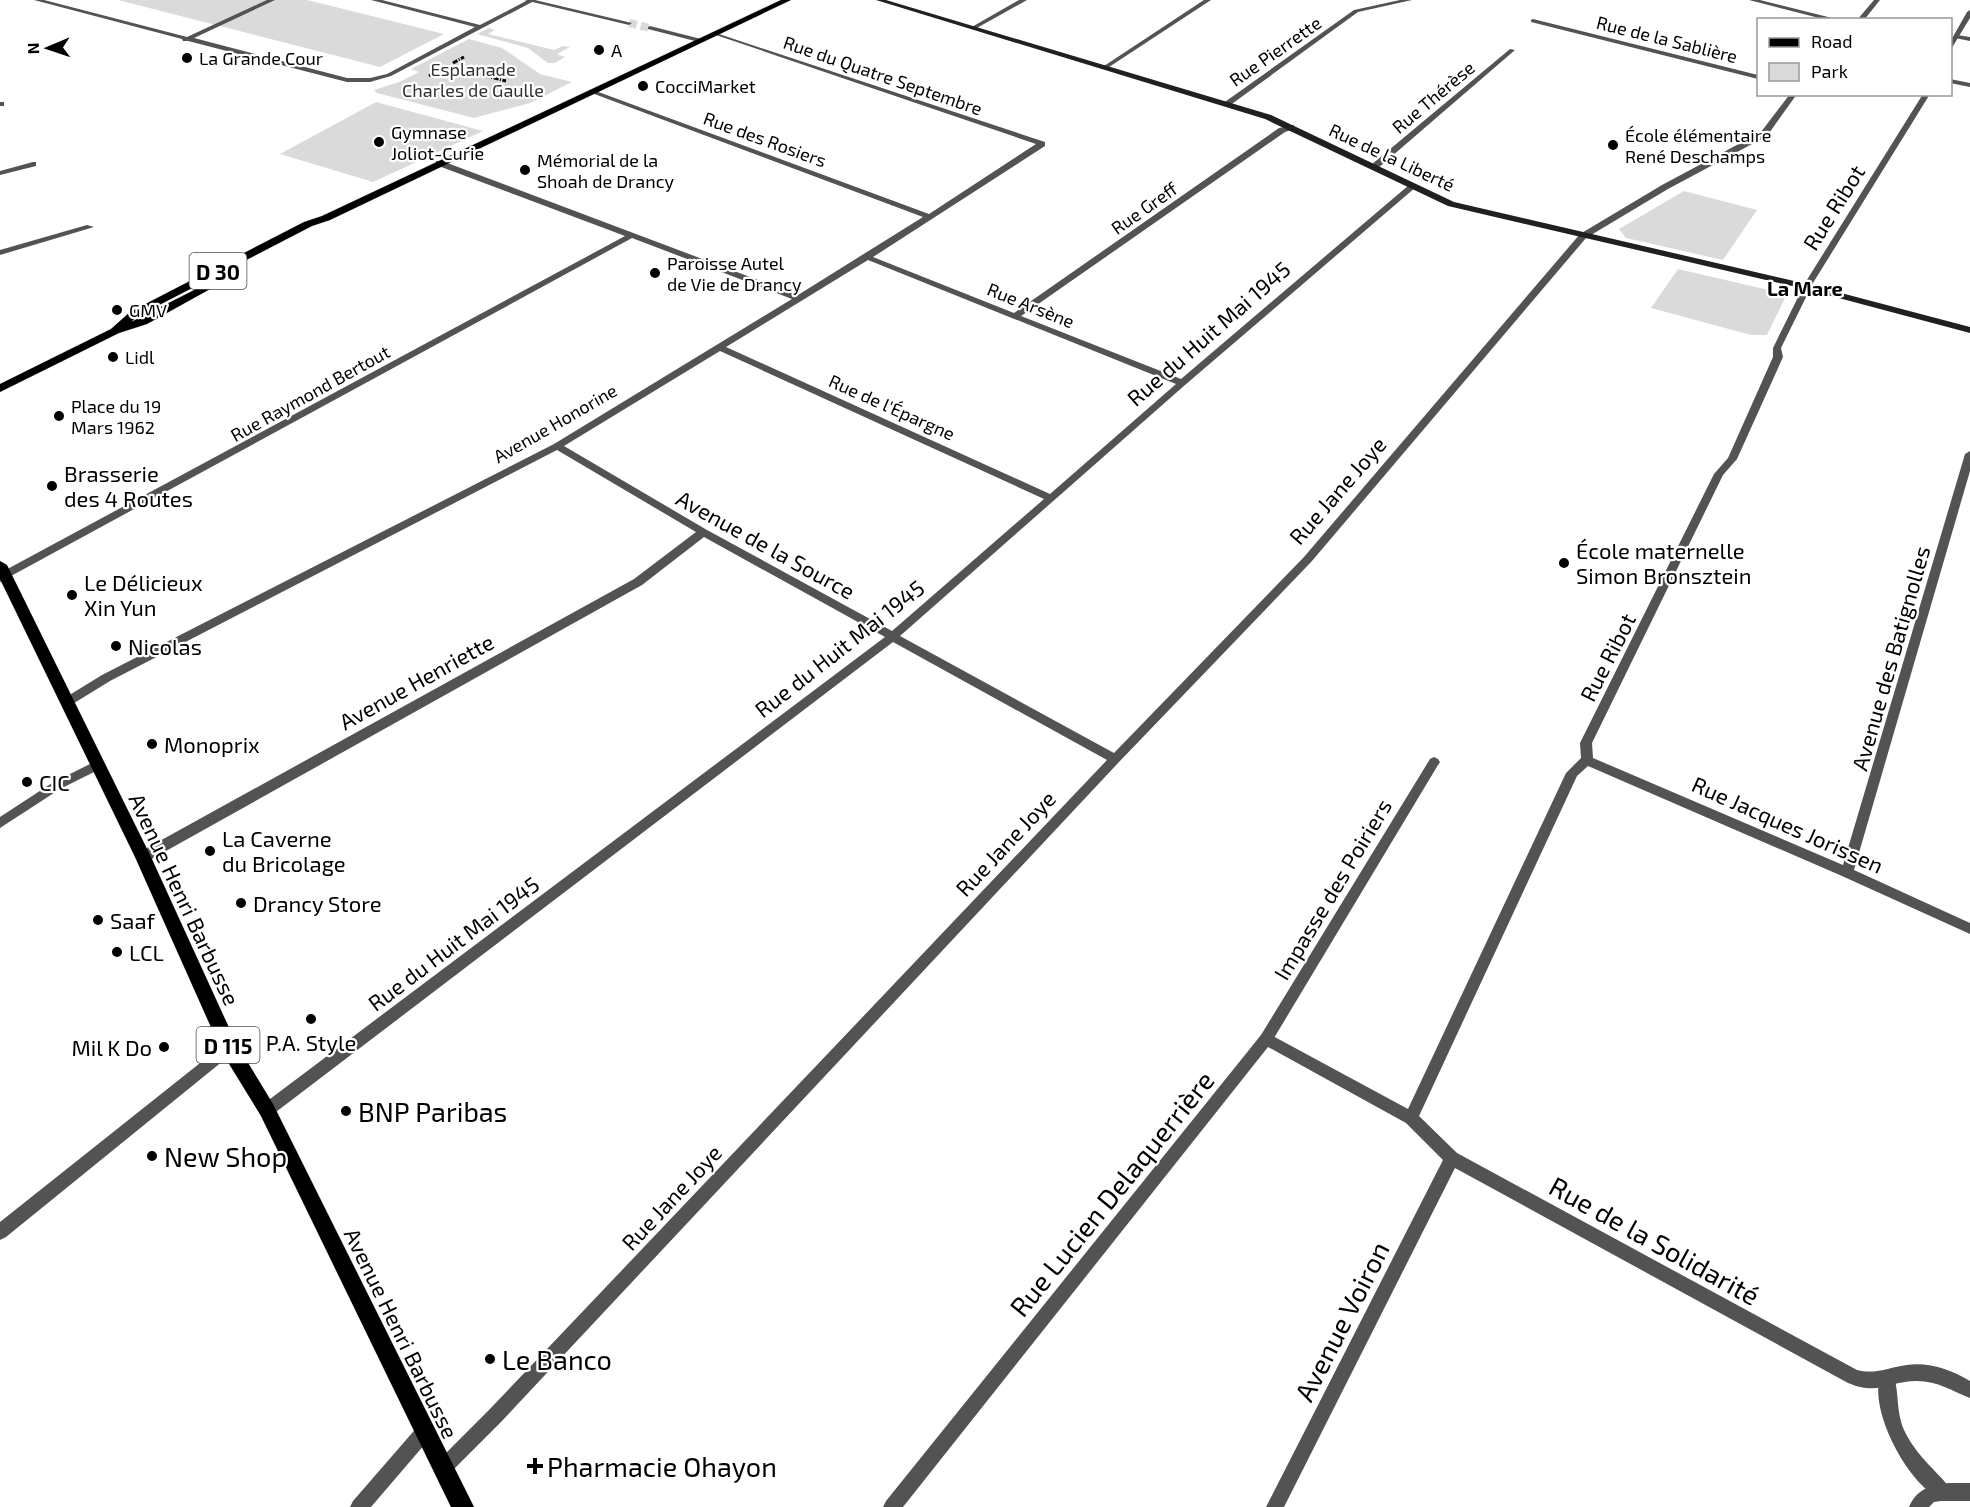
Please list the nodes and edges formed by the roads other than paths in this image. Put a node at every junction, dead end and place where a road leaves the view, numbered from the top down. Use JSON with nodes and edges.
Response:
{"nodes":[{"id":1,"x":37,"y":0,"type":"edge"},
{"id":2,"x":272,"y":0,"type":"edge"},
{"id":3,"x":375,"y":0,"type":"edge"},
{"id":4,"x":529,"y":0,"type":"edge"},
{"id":5,"x":787,"y":0,"type":"edge"},
{"id":6,"x":879,"y":0,"type":"edge"},
{"id":7,"x":1024,"y":0,"type":"edge"},
{"id":8,"x":1208,"y":0,"type":"edge"},
{"id":9,"x":1409,"y":0,"type":"edge"},
{"id":10,"x":1752,"y":0,"type":"edge"},
{"id":11,"x":1877,"y":0,"type":"edge"},
{"id":12,"x":1970,"y":12,"type":"edge"},
{"id":13,"x":1828,"y":18,"type":"edge"},
{"id":14,"x":1862,"y":18,"type":"edge"},
{"id":15,"x":1533,"y":21,"type":"dead end"},
{"id":16,"x":629,"y":23,"type":"tunnel mouth"},
{"id":17,"x":481,"y":27,"type":"junction"},
{"id":18,"x":650,"y":28,"type":"tunnel mouth"},
{"id":19,"x":973,"y":28,"type":"junction"},
{"id":20,"x":715,"y":33,"type":"junction"},
{"id":21,"x":1957,"y":37,"type":"junction"},
{"id":22,"x":1970,"y":39,"type":"edge"},
{"id":23,"x":185,"y":40,"type":"junction"},
{"id":24,"x":699,"y":40,"type":"junction"},
{"id":25,"x":1952,"y":46,"type":"edge"},
{"id":26,"x":1512,"y":50,"type":"dead end"},
{"id":27,"x":1104,"y":68,"type":"junction"},
{"id":28,"x":1757,"y":77,"type":"edge"},
{"id":29,"x":1952,"y":81,"type":"edge"},
{"id":30,"x":1970,"y":85,"type":"edge"},
{"id":31,"x":591,"y":91,"type":"junction"},
{"id":32,"x":1792,"y":96,"type":"edge"},
{"id":33,"x":1926,"y":96,"type":"edge"},
{"id":34,"x":1226,"y":104,"type":"junction"},
{"id":35,"x":1291,"y":127,"type":"junction"},
{"id":36,"x":1042,"y":144,"type":"joint"},
{"id":37,"x":439,"y":163,"type":"junction"},
{"id":38,"x":33,"y":164,"type":"dead end"},
{"id":39,"x":1374,"y":167,"type":"junction"},
{"id":40,"x":0,"y":173,"type":"edge"},
{"id":41,"x":1412,"y":187,"type":"junction"},
{"id":42,"x":928,"y":216,"type":"junction"},
{"id":43,"x":90,"y":227,"type":"dead end"},
{"id":44,"x":630,"y":236,"type":"junction"},
{"id":45,"x":1583,"y":236,"type":"junction"},
{"id":46,"x":0,"y":253,"type":"edge"},
{"id":47,"x":867,"y":257,"type":"junction"},
{"id":48,"x":1806,"y":287,"type":"junction"},
{"id":49,"x":798,"y":298,"type":"junction"},
{"id":50,"x":1015,"y":316,"type":"junction"},
{"id":51,"x":1970,"y":330,"type":"edge"},
{"id":52,"x":719,"y":347,"type":"junction"},
{"id":53,"x":1182,"y":383,"type":"junction"},
{"id":54,"x":0,"y":389,"type":"edge"},
{"id":55,"x":557,"y":446,"type":"junction"},
{"id":56,"x":1970,"y":454,"type":"edge"},
{"id":57,"x":1051,"y":498,"type":"junction"},
{"id":58,"x":703,"y":532,"type":"junction"},
{"id":59,"x":2,"y":573,"type":"edge"},
{"id":60,"x":892,"y":637,"type":"junction"},
{"id":61,"x":67,"y":702,"type":"junction"},
{"id":62,"x":1115,"y":759,"type":"junction"},
{"id":63,"x":1587,"y":760,"type":"junction"},
{"id":64,"x":1434,"y":762,"type":"dead end"},
{"id":65,"x":98,"y":765,"type":"junction"},
{"id":66,"x":0,"y":823,"type":"edge"},
{"id":67,"x":143,"y":857,"type":"junction"},
{"id":68,"x":1847,"y":872,"type":"junction"},
{"id":69,"x":1970,"y":929,"type":"edge"},
{"id":70,"x":1266,"y":1039,"type":"junction"},
{"id":71,"x":229,"y":1047,"type":"junction"},
{"id":72,"x":267,"y":1110,"type":"junction"},
{"id":73,"x":1411,"y":1118,"type":"junction"},
{"id":74,"x":1452,"y":1158,"type":"junction"},
{"id":75,"x":0,"y":1232,"type":"edge"},
{"id":76,"x":1887,"y":1380,"type":"junction"},
{"id":77,"x":1970,"y":1390,"type":"edge"},
{"id":78,"x":425,"y":1431,"type":"junction"},
{"id":79,"x":443,"y":1468,"type":"junction"},
{"id":80,"x":1941,"y":1490,"type":"junction"},
{"id":81,"x":1970,"y":1492,"type":"edge"},
{"id":82,"x":359,"y":1507,"type":"edge"},
{"id":83,"x":463,"y":1507,"type":"edge"},
{"id":84,"x":892,"y":1507,"type":"edge"},
{"id":85,"x":1275,"y":1507,"type":"edge"},
{"id":86,"x":1918,"y":1507,"type":"edge"}],
"edges":[{"from":1,"to":23,"type":"street"},
{"from":2,"to":23,"type":"street"},
{"from":3,"to":17,"type":"street"},
{"from":4,"to":16,"type":"street"},
{"from":4,"to":17,"type":"street"},
{"from":5,"to":20,"type":"main road"},
{"from":6,"to":19,"type":"street","name":"Rue de la Liberté"},
{"from":7,"to":19,"type":"street"},
{"from":8,"to":27,"type":"street"},
{"from":9,"to":34,"type":"street","name":"Rue Pierrette"},
{"from":10,"to":13,"type":"street"},
{"from":11,"to":14,"type":"street"},
{"from":12,"to":21,"type":"street"},
{"from":15,"to":28,"type":"street","name":"Rue de la Sablière"},
{"from":17,"to":23,"type":"street"},
{"from":18,"to":24,"type":"street"},
{"from":19,"to":27,"type":"street","name":"Rue de la Liberté"},
{"from":20,"to":24,"type":"main road"},
{"from":20,"to":36,"type":"street","name":"Rue du Quatre Septembre"},
{"from":21,"to":22,"type":"street"},
{"from":21,"to":25,"type":"street"},
{"from":24,"to":31,"type":"main road"},
{"from":26,"to":39,"type":"street","name":"Rue Thérèse"},
{"from":27,"to":34,"type":"street","name":"Rue de la Liberté"},
{"from":29,"to":30,"type":"street"},
{"from":31,"to":37,"type":"main road"},
{"from":31,"to":42,"type":"street","name":"Rue des Rosiers"},
{"from":32,"to":45,"type":"street","name":"Rue Jane Joye"},
{"from":33,"to":48,"type":"street","name":"Rue Ribot"},
{"from":34,"to":35,"type":"street","name":"Rue de la Liberté"},
{"from":35,"to":39,"type":"street","name":"Rue de la Liberté"},
{"from":35,"to":50,"type":"street","name":"Rue Greff"},
{"from":36,"to":42,"type":"street","name":"Avenue Honorine"},
{"from":37,"to":44,"type":"street"},
{"from":37,"to":54,"type":"main road"},
{"from":38,"to":40,"type":"street"},
{"from":39,"to":41,"type":"street","name":"Rue de la Liberté"},
{"from":41,"to":45,"type":"street","name":"Rue de la Liberté"},
{"from":41,"to":53,"type":"street","name":"Rue du Huit Mai 1945"},
{"from":42,"to":47,"type":"street","name":"Avenue Honorine"},
{"from":43,"to":46,"type":"street"},
{"from":44,"to":49,"type":"street"},
{"from":44,"to":59,"type":"street","name":"Rue Raymond Bertout"},
{"from":45,"to":48,"type":"street","name":"Rue de la Liberté"},
{"from":45,"to":62,"type":"street","name":"Rue Jane Joye"},
{"from":47,"to":49,"type":"street","name":"Avenue Honorine"},
{"from":47,"to":50,"type":"street","name":"Rue Arsène"},
{"from":48,"to":51,"type":"street","name":"Rue de la Liberté"},
{"from":48,"to":63,"type":"street","name":"Rue Ribot"},
{"from":49,"to":52,"type":"street","name":"Avenue Honorine"},
{"from":50,"to":53,"type":"street","name":"Rue Arsène"},
{"from":52,"to":55,"type":"street","name":"Avenue Honorine"},
{"from":52,"to":57,"type":"street","name":"Rue de l'Épargne"},
{"from":53,"to":57,"type":"street","name":"Rue du Huit Mai 1945"},
{"from":55,"to":58,"type":"street","name":"Avenue de la Source"},
{"from":55,"to":61,"type":"street","name":"Avenue Honorine"},
{"from":56,"to":68,"type":"street","name":"Avenue des Batignolles"},
{"from":57,"to":60,"type":"street","name":"Rue du Huit Mai 1945"},
{"from":58,"to":60,"type":"street","name":"Avenue de la Source"},
{"from":58,"to":67,"type":"street","name":"Avenue Henriette"},
{"from":59,"to":61,"type":"main road","name":"Avenue Henri Barbusse","number":"D 115"},
{"from":60,"to":62,"type":"street","name":"Avenue de la Source"},
{"from":60,"to":72,"type":"street","name":"Rue du Huit Mai 1945"},
{"from":61,"to":65,"type":"main road","name":"Avenue Henri Barbusse","number":"D 115"},
{"from":62,"to":79,"type":"street","name":"Rue Jane Joye"},
{"from":63,"to":68,"type":"street","name":"Rue Jacques Jorissen"},
{"from":63,"to":73,"type":"street"},
{"from":64,"to":70,"type":"street","name":"Impasse des Poiriers"},
{"from":65,"to":66,"type":"street"},
{"from":65,"to":67,"type":"main road","name":"Avenue Henri Barbusse","number":"D 115"},
{"from":67,"to":71,"type":"main road","name":"Avenue Henri Barbusse","number":"D 115"},
{"from":68,"to":69,"type":"street","name":"Rue Jacques Jorissen"},
{"from":70,"to":73,"type":"street"},
{"from":70,"to":84,"type":"street","name":"Rue Lucien Delaquerrière"},
{"from":71,"to":72,"type":"main road","name":"Avenue Henri Barbusse","number":"D 115"},
{"from":71,"to":75,"type":"street"},
{"from":72,"to":78,"type":"main road","name":"Avenue Henri Barbusse","number":"D 115"},
{"from":73,"to":74,"type":"street","name":"Rue de la Solidarité"},
{"from":74,"to":76,"type":"street","name":"Rue de la Solidarité"},
{"from":74,"to":85,"type":"street","name":"Avenue Voiron"},
{"from":76,"to":77,"type":"street","name":"Rue de la Solidarité"},
{"from":76,"to":80,"type":"street"},
{"from":78,"to":79,"type":"main road","name":"Avenue Henri Barbusse","number":"D 115"},
{"from":78,"to":82,"type":"street"},
{"from":79,"to":83,"type":"main road","name":"Avenue Henri Barbusse","number":"D 115"},
{"from":80,"to":81,"type":"street"},
{"from":80,"to":86,"type":"street"}]}
